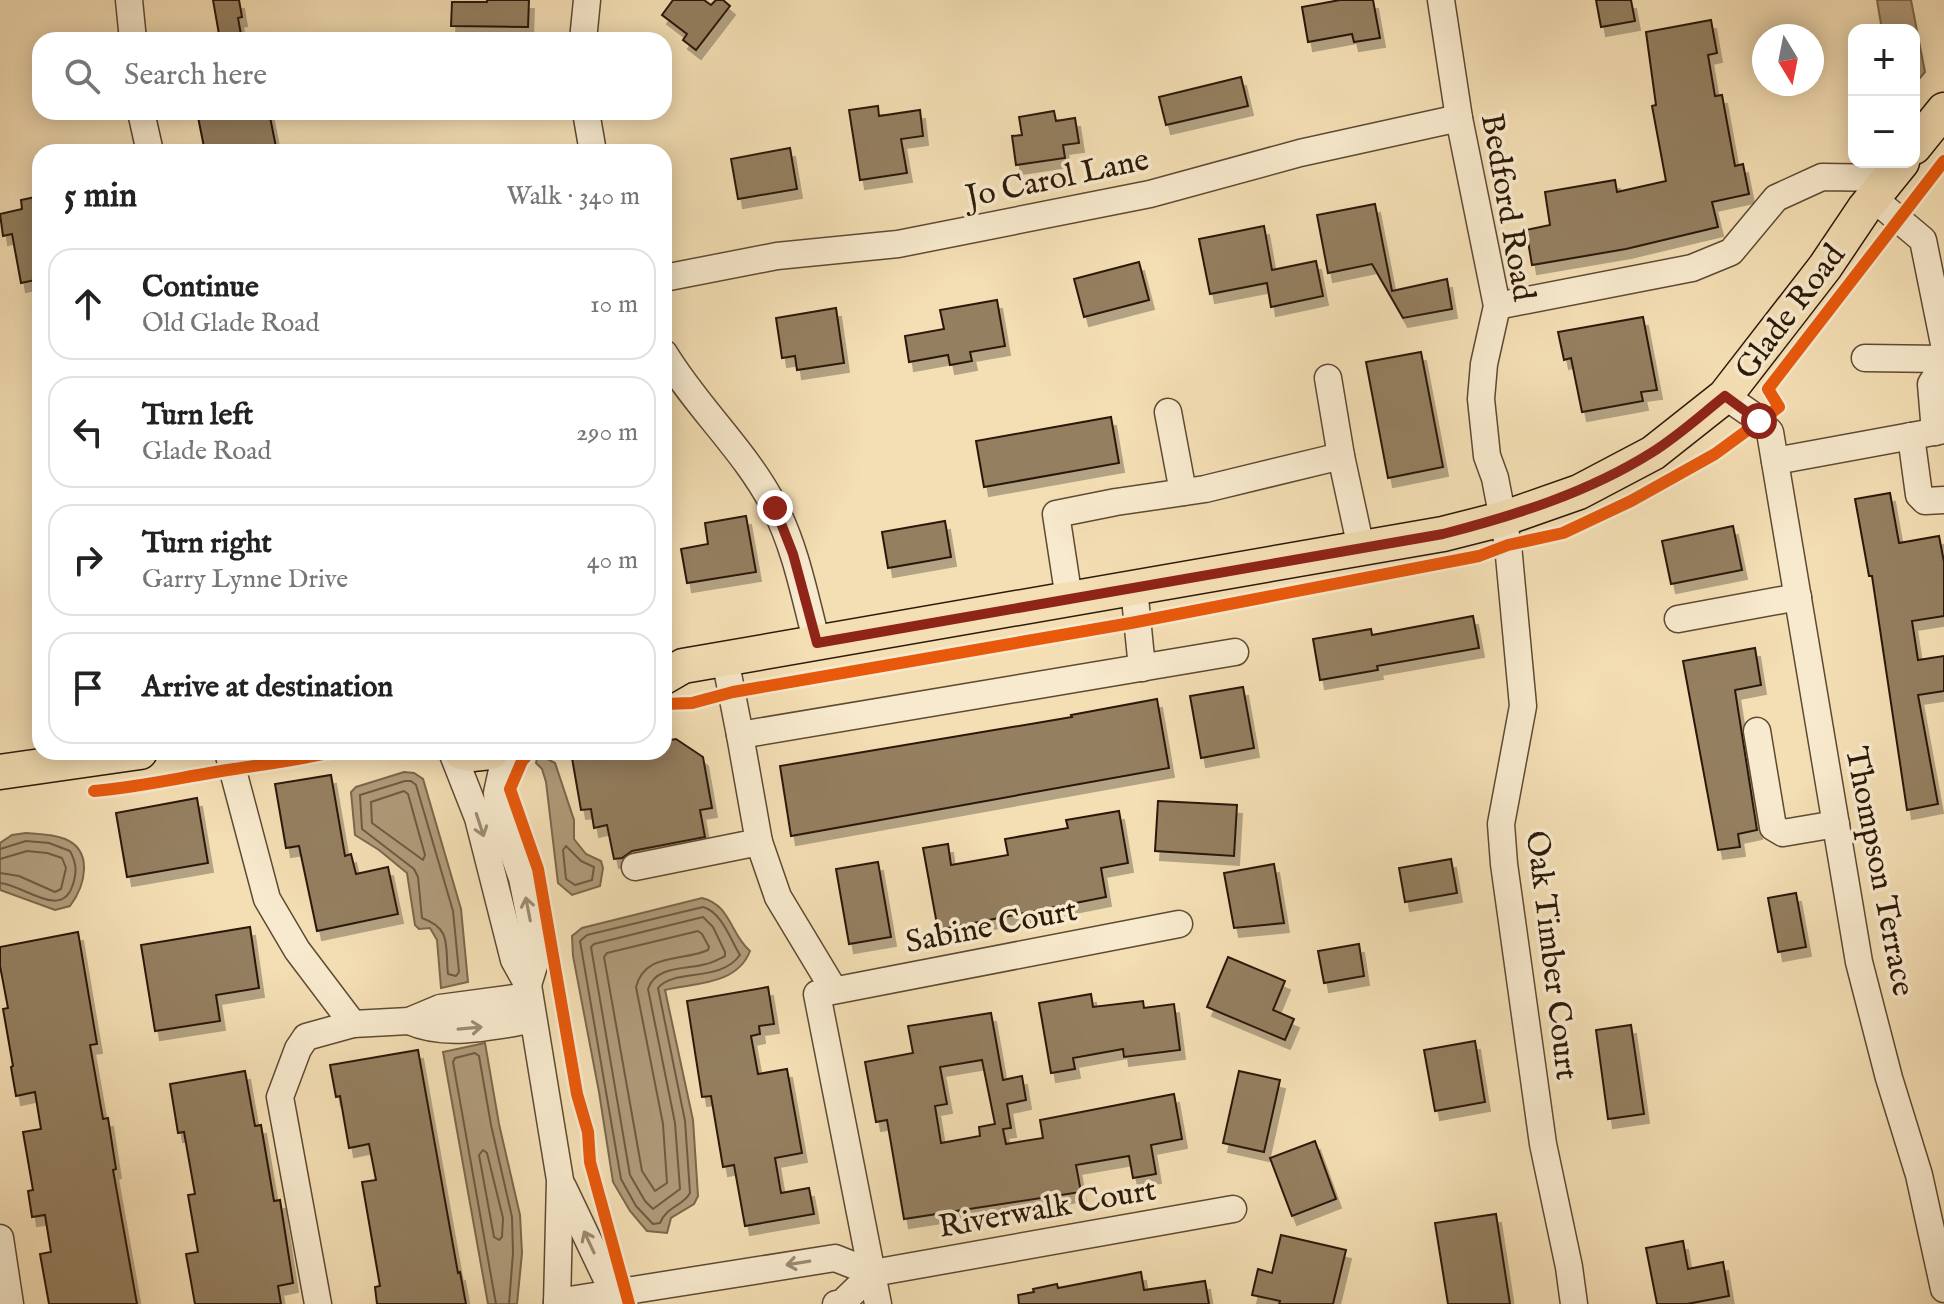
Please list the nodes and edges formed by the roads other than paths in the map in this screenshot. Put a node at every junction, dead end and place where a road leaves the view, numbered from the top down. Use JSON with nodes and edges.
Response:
{"nodes":[{"id":1,"x":129,"y":0,"type":"edge"},
{"id":2,"x":587,"y":0,"type":"edge"},
{"id":3,"x":1441,"y":0,"type":"edge"},
{"id":4,"x":132,"y":32,"type":"edge"},
{"id":5,"x":584,"y":32,"type":"edge"},
{"id":6,"x":1944,"y":110,"type":"edge"},
{"id":7,"x":1459,"y":118,"type":"junction"},
{"id":8,"x":143,"y":120,"type":"edge"},
{"id":9,"x":587,"y":120,"type":"edge"},
{"id":10,"x":1920,"y":140,"type":"edge"},
{"id":11,"x":148,"y":144,"type":"edge"},
{"id":12,"x":592,"y":144,"type":"edge"},
{"id":13,"x":1888,"y":179,"type":"edge"},
{"id":14,"x":672,"y":276,"type":"edge"},
{"id":15,"x":1497,"y":306,"type":"junction"},
{"id":16,"x":1944,"y":344,"type":"edge"},
{"id":17,"x":1865,"y":358,"type":"dead end"},
{"id":18,"x":1944,"y":361,"type":"edge"},
{"id":19,"x":672,"y":364,"type":"edge"},
{"id":20,"x":1328,"y":378,"type":"dead end"},
{"id":21,"x":1725,"y":396,"type":"junction"},
{"id":22,"x":1168,"y":412,"type":"dead end"},
{"id":23,"x":1930,"y":432,"type":"edge"},
{"id":24,"x":1341,"y":456,"type":"junction"},
{"id":25,"x":1775,"y":461,"type":"junction"},
{"id":26,"x":1183,"y":492,"type":"junction"},
{"id":27,"x":1944,"y":500,"type":"edge"},
{"id":28,"x":1502,"y":519,"type":"junction"},
{"id":29,"x":1361,"y":548,"type":"junction"},
{"id":30,"x":1134,"y":588,"type":"junction"},
{"id":31,"x":1798,"y":597,"type":"junction"},
{"id":32,"x":1069,"y":599,"type":"junction"},
{"id":33,"x":1678,"y":619,"type":"dead end"},
{"id":34,"x":817,"y":643,"type":"junction"},
{"id":35,"x":1235,"y":652,"type":"dead end"},
{"id":36,"x":725,"y":659,"type":"junction"},
{"id":37,"x":672,"y":668,"type":"edge"},
{"id":38,"x":1142,"y":668,"type":"junction"},
{"id":39,"x":1757,"y":731,"type":"dead end"},
{"id":40,"x":740,"y":735,"type":"junction"},
{"id":41,"x":84,"y":760,"type":"edge"},
{"id":42,"x":230,"y":760,"type":"edge"},
{"id":43,"x":455,"y":760,"type":"edge"},
{"id":44,"x":504,"y":760,"type":"edge"},
{"id":45,"x":0,"y":772,"type":"edge"},
{"id":46,"x":1836,"y":824,"type":"junction"},
{"id":47,"x":759,"y":842,"type":"junction"},
{"id":48,"x":635,"y":867,"type":"dead end"},
{"id":49,"x":1179,"y":924,"type":"dead end"},
{"id":50,"x":826,"y":992,"type":"junction"},
{"id":51,"x":530,"y":1000,"type":"junction"},
{"id":52,"x":353,"y":1024,"type":"junction"},
{"id":53,"x":560,"y":1180,"type":"junction"},
{"id":54,"x":1233,"y":1209,"type":"dead end"},
{"id":55,"x":1938,"y":1232,"type":"edge"},
{"id":56,"x":0,"y":1238,"type":"edge"},
{"id":57,"x":873,"y":1273,"type":"junction"},
{"id":58,"x":1944,"y":1289,"type":"edge"},
{"id":59,"x":614,"y":1298,"type":"edge"},
{"id":60,"x":557,"y":1303,"type":"edge"},
{"id":61,"x":10,"y":1304,"type":"edge"},
{"id":62,"x":318,"y":1304,"type":"edge"},
{"id":63,"x":836,"y":1304,"type":"edge"},
{"id":64,"x":878,"y":1304,"type":"edge"},
{"id":65,"x":1574,"y":1304,"type":"edge"}],
"edges":[{"from":1,"to":4,"type":"street"},
{"from":2,"to":5,"type":"street"},
{"from":3,"to":7,"type":"street","name":"Bedford Road"},
{"from":6,"to":10,"type":"main road"},
{"from":7,"to":14,"type":"street","name":"Jo Carol Lane"},
{"from":7,"to":15,"type":"street","name":"Bedford Road"},
{"from":8,"to":11,"type":"street"},
{"from":9,"to":12,"type":"street"},
{"from":13,"to":15,"type":"street"},
{"from":13,"to":16,"type":"street"},
{"from":13,"to":21,"type":"main road","name":"Glade Road"},
{"from":15,"to":28,"type":"street","name":"Bedford Road"},
{"from":17,"to":18,"type":"street"},
{"from":18,"to":23,"type":"street"},
{"from":19,"to":34,"type":"street"},
{"from":20,"to":24,"type":"street"},
{"from":21,"to":25,"type":"street","name":"Thompson Terrace"},
{"from":21,"to":28,"type":"main road","name":"Glade Road"},
{"from":22,"to":26,"type":"street"},
{"from":23,"to":25,"type":"street"},
{"from":23,"to":27,"type":"street"},
{"from":24,"to":26,"type":"street"},
{"from":24,"to":29,"type":"street"},
{"from":25,"to":31,"type":"street","name":"Thompson Terrace"},
{"from":26,"to":32,"type":"street"},
{"from":28,"to":29,"type":"main road","name":"Glade Road"},
{"from":28,"to":65,"type":"street","name":"Oak Timber Court"},
{"from":29,"to":30,"type":"main road","name":"Glade Road"},
{"from":30,"to":32,"type":"main road","name":"Glade Road"},
{"from":30,"to":38,"type":"street"},
{"from":31,"to":33,"type":"street"},
{"from":31,"to":46,"type":"street","name":"Thompson Terrace"},
{"from":32,"to":34,"type":"main road","name":"Glade Road"},
{"from":34,"to":36,"type":"main road","name":"Glade Road"},
{"from":35,"to":38,"type":"street"},
{"from":36,"to":37,"type":"main road","name":"Glade Road"},
{"from":36,"to":40,"type":"street"},
{"from":38,"to":40,"type":"street"},
{"from":39,"to":46,"type":"street"},
{"from":40,"to":47,"type":"street"},
{"from":41,"to":45,"type":"main road"},
{"from":42,"to":52,"type":"street"},
{"from":43,"to":51,"type":"street","one_way":true},
{"from":51,"to":44,"type":"street","one_way":true},
{"from":46,"to":55,"type":"street","name":"Thompson Terrace"},
{"from":47,"to":48,"type":"street"},
{"from":47,"to":50,"type":"street"},
{"from":49,"to":50,"type":"street","name":"Sabine Court"},
{"from":50,"to":57,"type":"street"},
{"from":51,"to":52,"type":"street"},
{"from":51,"to":53,"type":"street"},
{"from":52,"to":62,"type":"street"},
{"from":59,"to":53,"type":"street","one_way":true},
{"from":53,"to":60,"type":"street"},
{"from":54,"to":57,"type":"street","name":"Riverwalk Court"},
{"from":55,"to":58,"type":"street","name":"Thompson Terrace"},
{"from":56,"to":61,"type":"street"},
{"from":57,"to":59,"type":"street","one_way":true},
{"from":57,"to":63,"type":"street"},
{"from":57,"to":64,"type":"street"},
{"from":59,"to":60,"type":"street"}]}
